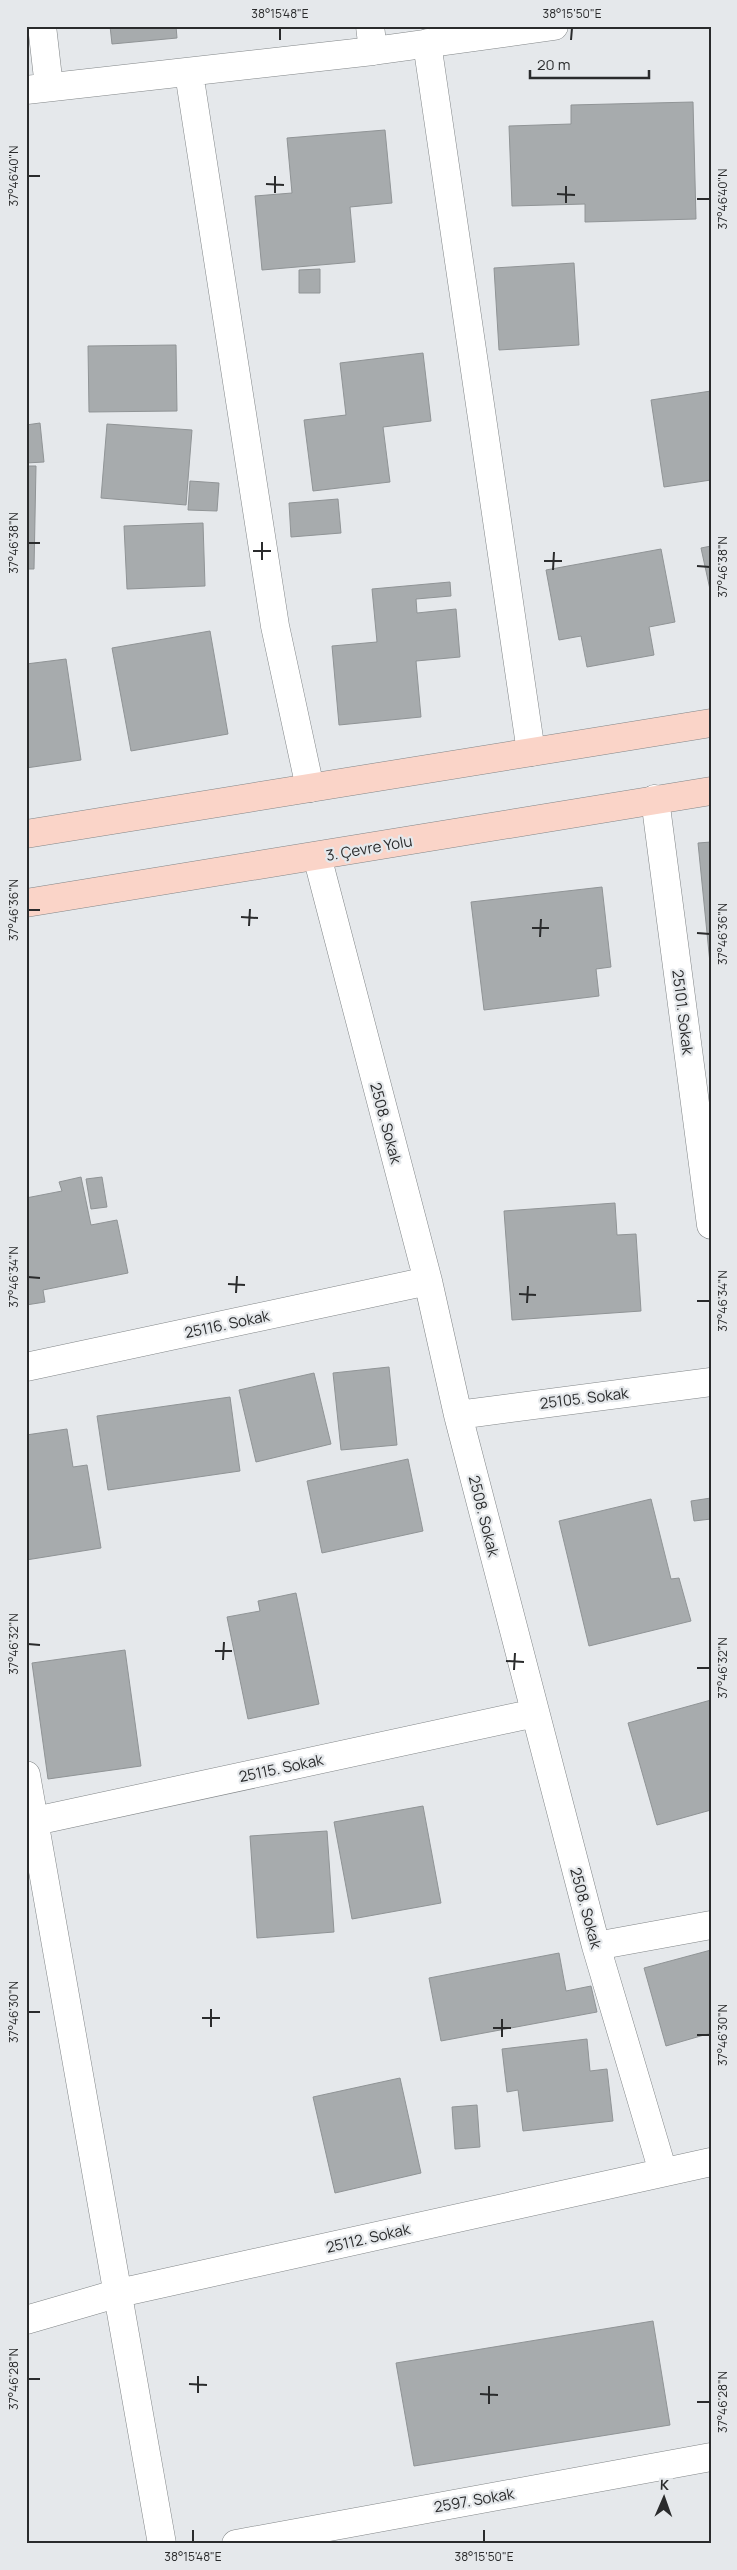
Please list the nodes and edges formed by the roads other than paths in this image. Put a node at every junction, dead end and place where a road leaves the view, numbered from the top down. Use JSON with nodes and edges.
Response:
{"nodes":[{"id":1,"x":42,"y":26,"type":"edge"},
{"id":2,"x":554,"y":26,"type":"edge"},
{"id":3,"x":372,"y":39,"type":"edge"},
{"id":4,"x":427,"y":43,"type":"junction"},
{"id":5,"x":189,"y":73,"type":"junction"},
{"id":6,"x":38,"y":88,"type":"edge"},
{"id":7,"x":711,"y":723,"type":"edge"},
{"id":8,"x":531,"y":752,"type":"junction"},
{"id":9,"x":310,"y":788,"type":"junction"},
{"id":10,"x":711,"y":791,"type":"edge"},
{"id":11,"x":655,"y":799,"type":"junction"},
{"id":12,"x":26,"y":834,"type":"edge"},
{"id":13,"x":317,"y":856,"type":"junction"},
{"id":14,"x":26,"y":903,"type":"edge"},
{"id":15,"x":711,"y":1225,"type":"edge"},
{"id":16,"x":428,"y":1281,"type":"junction"},
{"id":17,"x":26,"y":1367,"type":"edge"},
{"id":18,"x":711,"y":1382,"type":"edge"},
{"id":19,"x":458,"y":1414,"type":"junction"},
{"id":20,"x":535,"y":1713,"type":"junction"},
{"id":21,"x":26,"y":1774,"type":"edge"},
{"id":22,"x":30,"y":1822,"type":"edge"},
{"id":23,"x":711,"y":1924,"type":"edge"},
{"id":24,"x":596,"y":1946,"type":"junction"},
{"id":25,"x":710,"y":2165,"type":"edge"},
{"id":26,"x":663,"y":2172,"type":"junction"},
{"id":27,"x":119,"y":2293,"type":"junction"},
{"id":28,"x":26,"y":2320,"type":"edge"},
{"id":29,"x":711,"y":2457,"type":"edge"},
{"id":30,"x":162,"y":2544,"type":"edge"},
{"id":31,"x":236,"y":2544,"type":"edge"}],
"edges":[{"from":1,"to":6,"type":"street"},
{"from":2,"to":4,"type":"street"},
{"from":3,"to":4,"type":"street"},
{"from":3,"to":5,"type":"street"},
{"from":4,"to":8,"type":"street"},
{"from":5,"to":6,"type":"street"},
{"from":5,"to":9,"type":"street"},
{"from":7,"to":8,"type":"main road"},
{"from":8,"to":9,"type":"main road"},
{"from":9,"to":12,"type":"main road"},
{"from":10,"to":11,"type":"main road","name":"3. Çevre Yolu"},
{"from":11,"to":13,"type":"main road","name":"3. Çevre Yolu"},
{"from":11,"to":15,"type":"street","name":"25101. Sokak"},
{"from":13,"to":14,"type":"main road","name":"3. Çevre Yolu"},
{"from":13,"to":16,"type":"street","name":"2508. Sokak"},
{"from":16,"to":17,"type":"street","name":"25116. Sokak"},
{"from":16,"to":19,"type":"street","name":"2508. Sokak"},
{"from":18,"to":19,"type":"street","name":"25105. Sokak"},
{"from":19,"to":20,"type":"street","name":"2508. Sokak"},
{"from":20,"to":22,"type":"street","name":"25115. Sokak"},
{"from":20,"to":24,"type":"street","name":"2508. Sokak"},
{"from":21,"to":22,"type":"street"},
{"from":22,"to":27,"type":"street"},
{"from":23,"to":24,"type":"street"},
{"from":24,"to":26,"type":"street","name":"2508. Sokak"},
{"from":25,"to":26,"type":"street","name":"25112. Sokak"},
{"from":26,"to":27,"type":"street","name":"25112. Sokak"},
{"from":27,"to":28,"type":"street","name":"25112. Sokak"},
{"from":27,"to":30,"type":"street"},
{"from":29,"to":31,"type":"street","name":"2597. Sokak"}]}
